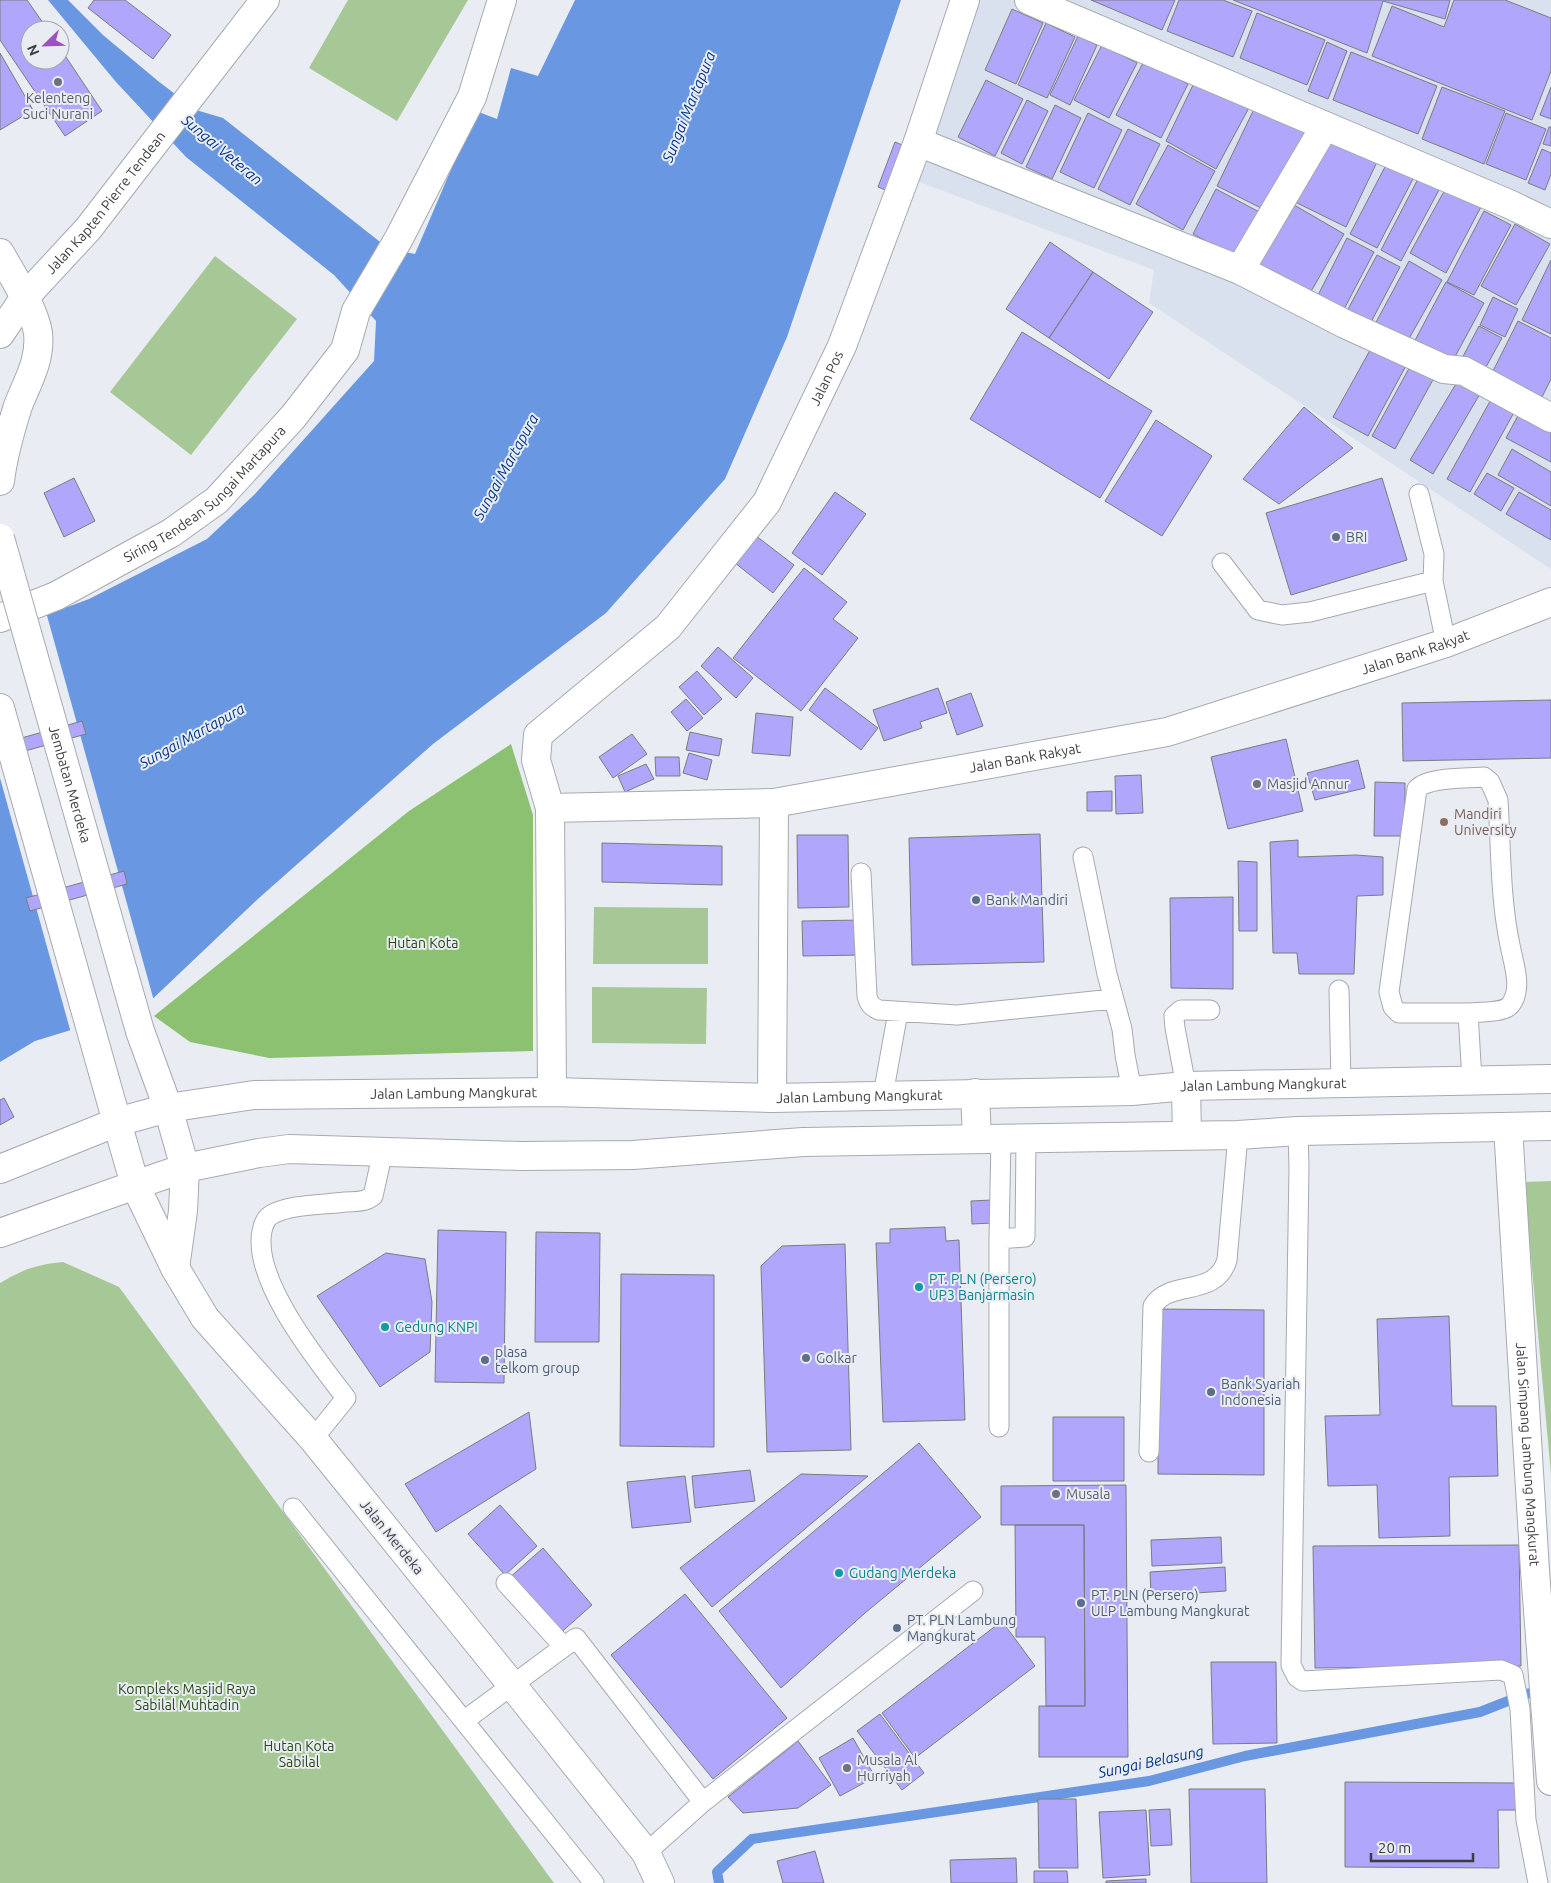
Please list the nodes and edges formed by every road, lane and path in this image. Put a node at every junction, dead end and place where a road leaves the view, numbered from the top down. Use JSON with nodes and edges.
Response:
{"nodes":[{"id":1,"x":265,"y":0,"type":"edge"},
{"id":2,"x":502,"y":0,"type":"edge"},
{"id":3,"x":965,"y":0,"type":"edge"},
{"id":4,"x":1028,"y":0,"type":"edge"},
{"id":5,"x":1325,"y":126,"type":"junction"},
{"id":6,"x":918,"y":142,"type":"junction"},
{"id":7,"x":1551,"y":224,"type":"edge"},
{"id":8,"x":0,"y":253,"type":"edge"},
{"id":9,"x":1240,"y":270,"type":"junction"},
{"id":10,"x":25,"y":297,"type":"junction"},
{"id":11,"x":0,"y":334,"type":"edge"},
{"id":12,"x":1551,"y":418,"type":"edge"},
{"id":13,"x":0,"y":481,"type":"edge"},
{"id":14,"x":1419,"y":494,"type":"dead end"},
{"id":15,"x":0,"y":538,"type":"edge"},
{"id":16,"x":1222,"y":563,"type":"dead end"},
{"id":17,"x":1434,"y":581,"type":"junction"},
{"id":18,"x":1551,"y":602,"type":"edge"},
{"id":19,"x":0,"y":618,"type":"edge"},
{"id":20,"x":1446,"y":643,"type":"junction"},
{"id":21,"x":0,"y":708,"type":"edge"},
{"id":22,"x":774,"y":803,"type":"junction"},
{"id":23,"x":550,"y":808,"type":"junction"},
{"id":24,"x":1083,"y":858,"type":"dead end"},
{"id":25,"x":861,"y":873,"type":"dead end"},
{"id":26,"x":1339,"y":990,"type":"dead end"},
{"id":27,"x":1113,"y":999,"type":"junction"},
{"id":28,"x":1210,"y":1010,"type":"dead end"},
{"id":29,"x":898,"y":1012,"type":"junction"},
{"id":30,"x":1468,"y":1013,"type":"junction"},
{"id":31,"x":1551,"y":1079,"type":"edge"},
{"id":32,"x":1472,"y":1080,"type":"junction"},
{"id":33,"x":1341,"y":1084,"type":"junction"},
{"id":34,"x":1186,"y":1086,"type":"junction"},
{"id":35,"x":1132,"y":1091,"type":"junction"},
{"id":36,"x":552,"y":1092,"type":"junction"},
{"id":37,"x":974,"y":1093,"type":"junction"},
{"id":38,"x":884,"y":1095,"type":"junction"},
{"id":39,"x":772,"y":1098,"type":"junction"},
{"id":40,"x":168,"y":1108,"type":"junction"},
{"id":41,"x":117,"y":1122,"type":"junction"},
{"id":42,"x":1551,"y":1126,"type":"edge"},
{"id":43,"x":1508,"y":1127,"type":"junction"},
{"id":44,"x":1298,"y":1131,"type":"junction"},
{"id":45,"x":1187,"y":1135,"type":"junction"},
{"id":46,"x":1238,"y":1135,"type":"junction"},
{"id":47,"x":1001,"y":1138,"type":"junction"},
{"id":48,"x":383,"y":1151,"type":"junction"},
{"id":49,"x":186,"y":1168,"type":"junction"},
{"id":50,"x":0,"y":1169,"type":"edge"},
{"id":51,"x":135,"y":1185,"type":"junction"},
{"id":52,"x":0,"y":1233,"type":"edge"},
{"id":53,"x":999,"y":1239,"type":"junction"},
{"id":54,"x":175,"y":1268,"type":"junction"},
{"id":55,"x":999,"y":1427,"type":"dead end"},
{"id":56,"x":313,"y":1439,"type":"junction"},
{"id":57,"x":1150,"y":1452,"type":"dead end"},
{"id":58,"x":293,"y":1508,"type":"dead end"},
{"id":59,"x":506,"y":1583,"type":"dead end"},
{"id":60,"x":973,"y":1591,"type":"dead end"},
{"id":61,"x":564,"y":1647,"type":"junction"},
{"id":62,"x":512,"y":1684,"type":"junction"},
{"id":63,"x":465,"y":1720,"type":"junction"},
{"id":64,"x":1551,"y":1781,"type":"edge"},
{"id":65,"x":703,"y":1802,"type":"junction"},
{"id":66,"x":646,"y":1854,"type":"junction"},
{"id":67,"x":594,"y":1883,"type":"edge"},
{"id":68,"x":660,"y":1883,"type":"edge"},
{"id":69,"x":1538,"y":1883,"type":"edge"}],
"edges":[{"from":1,"to":10,"type":"main road","name":"Jalan Kapten Pierre Tendean"},
{"from":2,"to":19,"type":"main road","name":"Siring Tendean Sungai Martapura"},
{"from":3,"to":6,"type":"main road","name":"Jalan Pos"},
{"from":4,"to":5,"type":"main road"},
{"from":5,"to":7,"type":"main road"},
{"from":5,"to":9,"type":"main road"},
{"from":6,"to":9,"type":"main road"},
{"from":6,"to":23,"type":"main road","name":"Jalan Pos"},
{"from":8,"to":10,"type":"main road"},
{"from":9,"to":12,"type":"main road"},
{"from":10,"to":11,"type":"main road","name":"Jalan Kapten Pierre Tendean"},
{"from":10,"to":13,"type":"main road"},
{"from":14,"to":17,"type":"lane"},
{"from":15,"to":40,"type":"main road","name":"Jembatan Merdeka","bridge":true},
{"from":16,"to":17,"type":"lane"},
{"from":17,"to":20,"type":"lane"},
{"from":18,"to":20,"type":"main road","name":"Jalan Bank Rakyat"},
{"from":20,"to":22,"type":"main road","name":"Jalan Bank Rakyat"},
{"from":21,"to":41,"type":"main road","name":"Jalan Merdeka"},
{"from":22,"to":23,"type":"main road","name":"Jalan Bank Rakyat"},
{"from":22,"to":39,"type":"main road"},
{"from":23,"to":36,"type":"main road","name":"Jalan Pos"},
{"from":24,"to":27,"type":"lane"},
{"from":25,"to":29,"type":"lane"},
{"from":26,"to":33,"type":"lane"},
{"from":27,"to":29,"type":"lane"},
{"from":27,"to":35,"type":"lane"},
{"from":28,"to":34,"type":"lane"},
{"from":29,"to":38,"type":"lane"},
{"from":30,"to":30,"type":"lane"},
{"from":30,"to":32,"type":"lane"},
{"from":31,"to":32,"type":"main road","name":"Jalan Lambung Mangkurat"},
{"from":32,"to":33,"type":"main road","name":"Jalan Lambung Mangkurat"},
{"from":33,"to":34,"type":"main road","name":"Jalan Lambung Mangkurat"},
{"from":34,"to":35,"type":"main road","name":"Jalan Lambung Mangkurat"},
{"from":34,"to":45,"type":"main road"},
{"from":35,"to":37,"type":"main road","name":"Jalan Lambung Mangkurat"},
{"from":36,"to":39,"type":"main road","name":"Jalan Lambung Mangkurat"},
{"from":36,"to":40,"type":"main road","name":"Jalan Lambung Mangkurat"},
{"from":37,"to":38,"type":"main road","name":"Jalan Lambung Mangkurat"},
{"from":37,"to":47,"type":"main road"},
{"from":38,"to":39,"type":"main road","name":"Jalan Lambung Mangkurat"},
{"from":40,"to":41,"type":"main road","name":"Jalan Lambung Mangkurat"},
{"from":40,"to":49,"type":"main road","name":"Jembatan Merdeka"},
{"from":41,"to":50,"type":"main road","name":"Jalan Lambung Mangkurat"},
{"from":41,"to":51,"type":"main road","name":"Jalan Merdeka"},
{"from":42,"to":43,"type":"main road"},
{"from":43,"to":44,"type":"main road"},
{"from":43,"to":64,"type":"main road","name":"Jalan Simpang Lambung Mangkurat"},
{"from":44,"to":46,"type":"main road"},
{"from":44,"to":69,"type":"lane"},
{"from":45,"to":46,"type":"main road"},
{"from":45,"to":47,"type":"main road"},
{"from":46,"to":57,"type":"lane"},
{"from":47,"to":48,"type":"main road"},
{"from":47,"to":53,"type":"lane"},
{"from":47,"to":53,"type":"lane"},
{"from":48,"to":49,"type":"main road"},
{"from":48,"to":56,"type":"lane"},
{"from":49,"to":51,"type":"main road"},
{"from":49,"to":54,"type":"main road"},
{"from":51,"to":52,"type":"main road"},
{"from":51,"to":54,"type":"main road","name":"Jalan Merdeka"},
{"from":53,"to":55,"type":"lane"},
{"from":54,"to":56,"type":"main road","name":"Jalan Merdeka"},
{"from":56,"to":62,"type":"main road","name":"Jalan Merdeka"},
{"from":58,"to":63,"type":"lane"},
{"from":59,"to":61,"type":"lane"},
{"from":60,"to":65,"type":"lane"},
{"from":61,"to":62,"type":"lane"},
{"from":61,"to":65,"type":"lane"},
{"from":62,"to":63,"type":"lane"},
{"from":62,"to":66,"type":"main road","name":"Jalan Merdeka"},
{"from":63,"to":67,"type":"lane"},
{"from":65,"to":66,"type":"lane"},
{"from":66,"to":68,"type":"main road","name":"Jalan Merdeka"}]}
